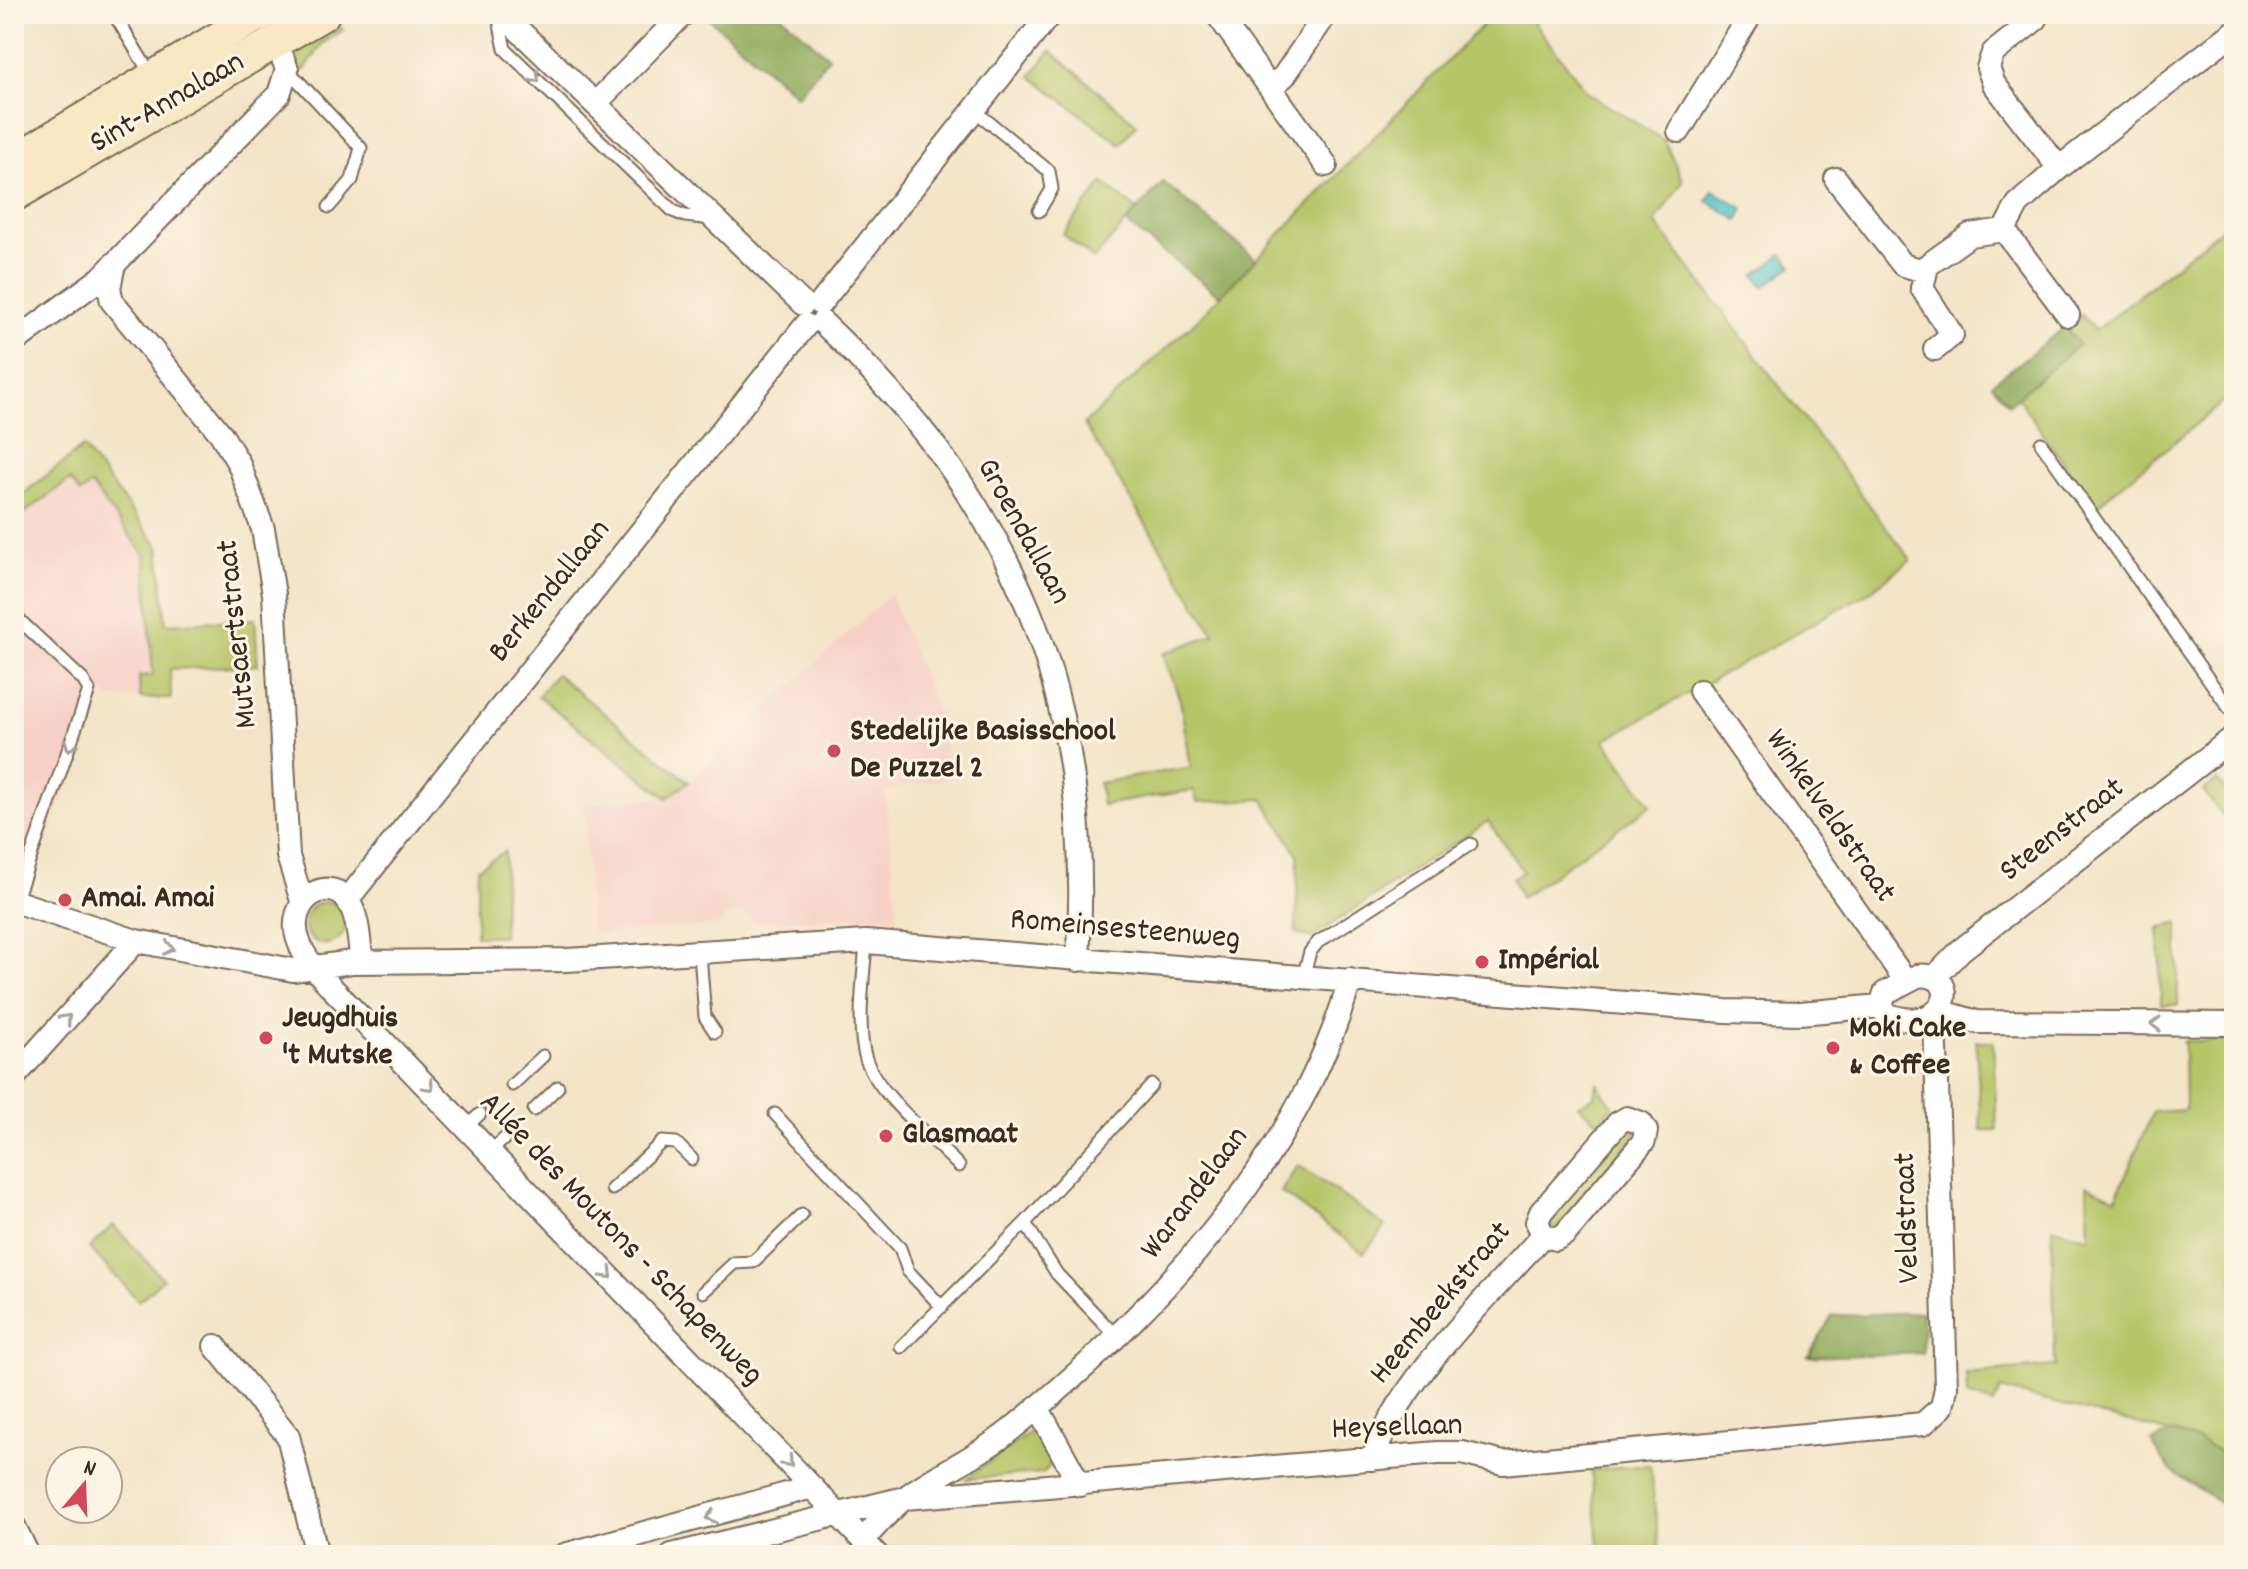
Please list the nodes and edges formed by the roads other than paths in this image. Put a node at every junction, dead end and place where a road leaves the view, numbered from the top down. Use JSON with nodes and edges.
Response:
{"nodes":[{"id":1,"x":114,"y":14,"type":"edge"},
{"id":2,"x":323,"y":14,"type":"edge"},
{"id":3,"x":500,"y":14,"type":"edge"},
{"id":4,"x":683,"y":14,"type":"edge"},
{"id":5,"x":1050,"y":14,"type":"edge"},
{"id":6,"x":1217,"y":14,"type":"edge"},
{"id":7,"x":1326,"y":14,"type":"edge"},
{"id":8,"x":1751,"y":14,"type":"edge"},
{"id":9,"x":2036,"y":19,"type":"dead end"},
{"id":10,"x":2234,"y":32,"type":"edge"},
{"id":11,"x":276,"y":35,"type":"edge"},
{"id":12,"x":153,"y":78,"type":"junction"},
{"id":13,"x":1272,"y":86,"type":"junction"},
{"id":14,"x":598,"y":106,"type":"junction"},
{"id":15,"x":974,"y":110,"type":"junction"},
{"id":16,"x":585,"y":126,"type":"junction"},
{"id":17,"x":1679,"y":131,"type":"dead end"},
{"id":18,"x":14,"y":161,"type":"edge"},
{"id":19,"x":1326,"y":165,"type":"dead end"},
{"id":20,"x":2059,"y":168,"type":"junction"},
{"id":21,"x":14,"y":173,"type":"edge"},
{"id":22,"x":1836,"y":179,"type":"dead end"},
{"id":23,"x":14,"y":195,"type":"edge"},
{"id":24,"x":329,"y":207,"type":"dead end"},
{"id":25,"x":1039,"y":211,"type":"dead end"},
{"id":26,"x":715,"y":219,"type":"junction"},
{"id":27,"x":2004,"y":230,"type":"junction"},
{"id":28,"x":114,"y":264,"type":"junction"},
{"id":29,"x":1927,"y":267,"type":"junction"},
{"id":30,"x":813,"y":314,"type":"junction"},
{"id":31,"x":2068,"y":315,"type":"dead end"},
{"id":32,"x":14,"y":342,"type":"edge"},
{"id":33,"x":1935,"y":349,"type":"dead end"},
{"id":34,"x":2041,"y":443,"type":"dead end"},
{"id":35,"x":14,"y":615,"type":"edge"},
{"id":36,"x":1700,"y":691,"type":"dead end"},
{"id":37,"x":2234,"y":715,"type":"edge"},
{"id":38,"x":2234,"y":737,"type":"edge"},
{"id":39,"x":1471,"y":844,"type":"dead end"},
{"id":40,"x":347,"y":900,"type":"junction"},
{"id":41,"x":302,"y":901,"type":"junction"},
{"id":42,"x":14,"y":902,"type":"edge"},
{"id":43,"x":136,"y":941,"type":"junction"},
{"id":44,"x":866,"y":942,"type":"junction"},
{"id":45,"x":700,"y":954,"type":"junction"},
{"id":46,"x":1078,"y":960,"type":"junction"},
{"id":47,"x":362,"y":962,"type":"junction"},
{"id":48,"x":316,"y":969,"type":"junction"},
{"id":49,"x":1303,"y":977,"type":"junction"},
{"id":50,"x":1934,"y":978,"type":"junction"},
{"id":51,"x":1350,"y":980,"type":"junction"},
{"id":52,"x":1906,"y":981,"type":"junction"},
{"id":53,"x":1881,"y":1006,"type":"junction"},
{"id":54,"x":1937,"y":1014,"type":"junction"},
{"id":55,"x":2234,"y":1024,"type":"edge"},
{"id":56,"x":715,"y":1032,"type":"dead end"},
{"id":57,"x":543,"y":1056,"type":"dead end"},
{"id":58,"x":14,"y":1077,"type":"edge"},
{"id":59,"x":512,"y":1085,"type":"dead end"},
{"id":60,"x":1152,"y":1085,"type":"dead end"},
{"id":61,"x":558,"y":1087,"type":"dead end"},
{"id":62,"x":534,"y":1110,"type":"dead end"},
{"id":63,"x":775,"y":1114,"type":"dead end"},
{"id":64,"x":692,"y":1159,"type":"dead end"},
{"id":65,"x":959,"y":1166,"type":"dead end"},
{"id":66,"x":612,"y":1189,"type":"dead end"},
{"id":67,"x":802,"y":1215,"type":"dead end"},
{"id":68,"x":1025,"y":1223,"type":"junction"},
{"id":69,"x":1543,"y":1235,"type":"junction"},
{"id":70,"x":703,"y":1292,"type":"dead end"},
{"id":71,"x":942,"y":1307,"type":"junction"},
{"id":72,"x":1115,"y":1335,"type":"junction"},
{"id":73,"x":215,"y":1346,"type":"dead end"},
{"id":74,"x":901,"y":1347,"type":"dead end"},
{"id":75,"x":1037,"y":1407,"type":"junction"},
{"id":76,"x":1936,"y":1415,"type":"joint"},
{"id":77,"x":1373,"y":1459,"type":"junction"},
{"id":78,"x":1080,"y":1485,"type":"junction"},
{"id":79,"x":812,"y":1487,"type":"junction"},
{"id":80,"x":905,"y":1498,"type":"junction"},
{"id":81,"x":836,"y":1513,"type":"junction"},
{"id":82,"x":14,"y":1526,"type":"edge"},
{"id":83,"x":870,"y":1548,"type":"edge"},
{"id":84,"x":610,"y":1549,"type":"edge"},
{"id":85,"x":28,"y":1555,"type":"edge"},
{"id":86,"x":317,"y":1555,"type":"edge"},
{"id":87,"x":564,"y":1555,"type":"edge"},
{"id":88,"x":672,"y":1555,"type":"edge"}],
"edges":[{"from":1,"to":12,"type":"lane"},
{"from":2,"to":11,"type":"main road","name":"Sint-Annalaan"},
{"from":3,"to":14,"type":"street","name":"Groendallaan"},
{"from":3,"to":16,"type":"lane","one_way":true},
{"from":4,"to":14,"type":"street"},
{"from":5,"to":15,"type":"street","name":"Berkendallaan"},
{"from":6,"to":13,"type":"street"},
{"from":7,"to":13,"type":"street"},
{"from":8,"to":17,"type":"street"},
{"from":9,"to":20,"type":"street"},
{"from":10,"to":20,"type":"street"},
{"from":11,"to":12,"type":"main road","name":"Sint-Annalaan"},
{"from":11,"to":21,"type":"lane","name":"Sint-Annalaan"},
{"from":11,"to":23,"type":"main road","name":"Sint-Annalaan"},
{"from":11,"to":24,"type":"lane"},
{"from":11,"to":28,"type":"street"},
{"from":12,"to":18,"type":"main road","name":"Sint-Annalaan"},
{"from":13,"to":19,"type":"street"},
{"from":14,"to":16,"type":"lane"},
{"from":14,"to":26,"type":"street","name":"Groendallaan"},
{"from":15,"to":25,"type":"lane"},
{"from":15,"to":30,"type":"street","name":"Berkendallaan"},
{"from":16,"to":26,"type":"lane"},
{"from":20,"to":27,"type":"street"},
{"from":22,"to":29,"type":"street"},
{"from":26,"to":30,"type":"street","name":"Groendallaan"},
{"from":27,"to":29,"type":"street"},
{"from":27,"to":31,"type":"street"},
{"from":28,"to":32,"type":"street"},
{"from":28,"to":41,"type":"street","name":"Mutsaertstraat"},
{"from":29,"to":33,"type":"street"},
{"from":30,"to":40,"type":"street","name":"Berkendallaan"},
{"from":30,"to":46,"type":"street","name":"Groendallaan"},
{"from":34,"to":37,"type":"lane"},
{"from":35,"to":42,"type":"lane","one_way":true},
{"from":36,"to":52,"type":"street","name":"Winkelveldstraat"},
{"from":38,"to":50,"type":"street","name":"Steenstraat"},
{"from":39,"to":49,"type":"lane"},
{"from":40,"to":41,"type":"street"},
{"from":40,"to":47,"type":"street"},
{"from":41,"to":48,"type":"street"},
{"from":42,"to":43,"type":"street","name":"Romeinsesteenweg"},
{"from":43,"to":48,"type":"street","name":"Romeinsesteenweg","one_way":true},
{"from":58,"to":43,"type":"street","one_way":true},
{"from":44,"to":45,"type":"street","name":"Romeinsesteenweg"},
{"from":44,"to":46,"type":"street","name":"Romeinsesteenweg"},
{"from":44,"to":65,"type":"lane"},
{"from":45,"to":47,"type":"street","name":"Romeinsesteenweg"},
{"from":45,"to":56,"type":"lane"},
{"from":46,"to":49,"type":"street","name":"Romeinsesteenweg"},
{"from":47,"to":48,"type":"street","name":"Romeinsesteenweg"},
{"from":48,"to":79,"type":"street","name":"Allée des Moutons - Schapenweg","one_way":true},
{"from":49,"to":51,"type":"street","name":"Romeinsesteenweg"},
{"from":50,"to":52,"type":"street"},
{"from":50,"to":54,"type":"street"},
{"from":51,"to":53,"type":"street","name":"Romeinsesteenweg"},
{"from":51,"to":72,"type":"street","name":"Warandelaan"},
{"from":52,"to":53,"type":"street"},
{"from":53,"to":54,"type":"street","name":"Romeinsesteenweg"},
{"from":55,"to":54,"type":"street","name":"Romeinsesteenweg","one_way":true},
{"from":54,"to":76,"type":"street","name":"Veldstraat"},
{"from":57,"to":59,"type":"lane"},
{"from":60,"to":68,"type":"lane"},
{"from":61,"to":62,"type":"lane"},
{"from":63,"to":71,"type":"lane"},
{"from":64,"to":66,"type":"lane"},
{"from":67,"to":70,"type":"lane"},
{"from":68,"to":71,"type":"lane"},
{"from":68,"to":72,"type":"lane"},
{"from":69,"to":69,"type":"street","name":"Heembeekstraat"},
{"from":69,"to":77,"type":"street","name":"Heembeekstraat"},
{"from":71,"to":74,"type":"lane"},
{"from":72,"to":75,"type":"street","name":"Warandelaan"},
{"from":73,"to":86,"type":"street"},
{"from":75,"to":78,"type":"street"},
{"from":75,"to":80,"type":"street","name":"Warandelaan"},
{"from":76,"to":77,"type":"street","name":"Heysellaan"},
{"from":77,"to":78,"type":"street","name":"Heysellaan"},
{"from":78,"to":80,"type":"street","name":"Heysellaan"},
{"from":79,"to":81,"type":"street","name":"Allée des Moutons - Schapenweg"},
{"from":79,"to":84,"type":"street","one_way":true},
{"from":80,"to":81,"type":"street","name":"Warandelaan"},
{"from":80,"to":83,"type":"street","name":"Warandelaan"},
{"from":81,"to":83,"type":"street","name":"Allée des Moutons - Schapenweg"},
{"from":81,"to":88,"type":"street","name":"Warandelaan"},
{"from":82,"to":85,"type":"street"},
{"from":84,"to":87,"type":"street"}]}
